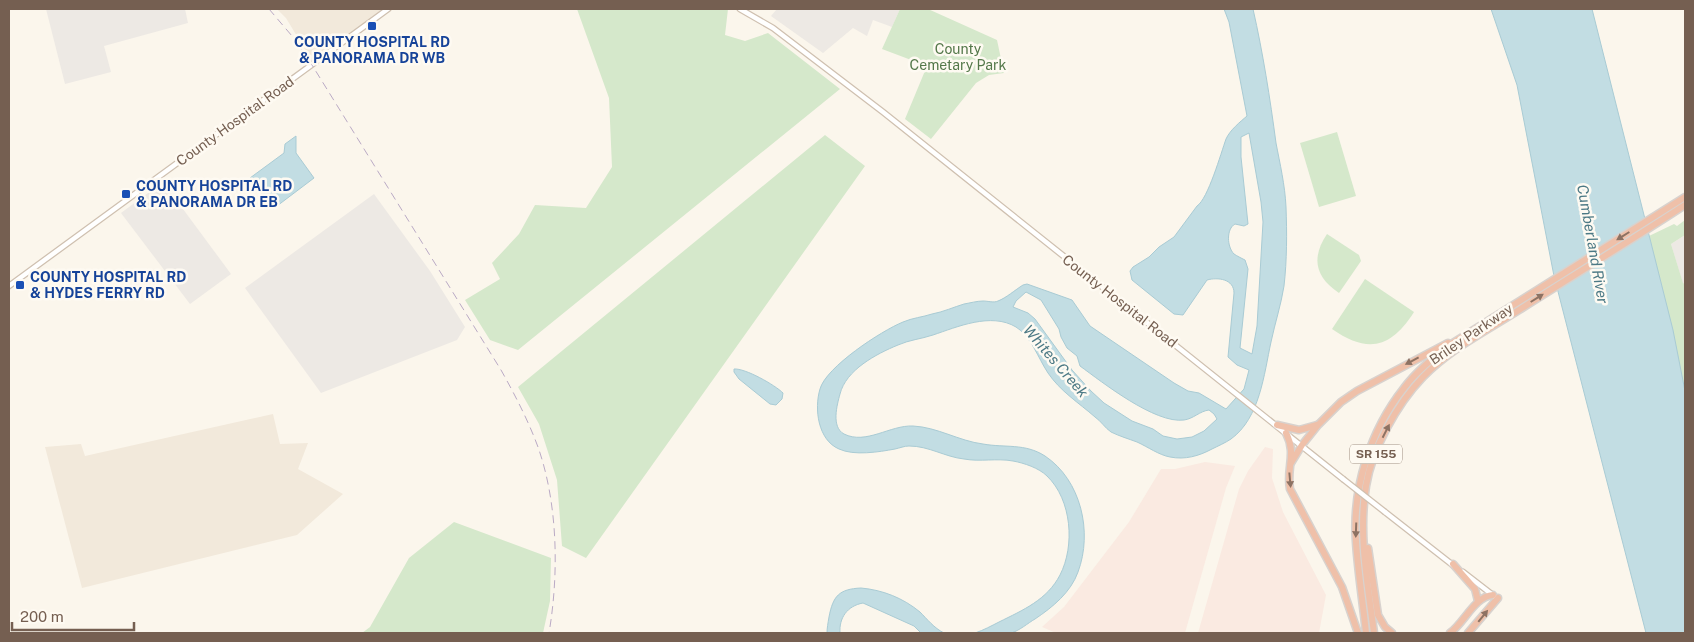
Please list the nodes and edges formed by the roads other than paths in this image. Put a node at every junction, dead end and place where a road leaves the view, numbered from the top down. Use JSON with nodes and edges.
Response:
{"nodes":[{"id":1,"x":388,"y":9,"type":"edge"},
{"id":2,"x":740,"y":9,"type":"edge"},
{"id":3,"x":1685,"y":197,"type":"edge"},
{"id":4,"x":1685,"y":205,"type":"edge"},
{"id":5,"x":9,"y":286,"type":"edge"},
{"id":6,"x":1471,"y":331,"type":"junction"},
{"id":7,"x":1318,"y":424,"type":"junction"},
{"id":8,"x":1277,"y":425,"type":"junction"},
{"id":9,"x":1286,"y":433,"type":"junction"},
{"id":10,"x":1302,"y":445,"type":"junction"},
{"id":11,"x":1291,"y":463,"type":"junction"},
{"id":12,"x":1364,"y":523,"type":"junction"},
{"id":13,"x":1453,"y":564,"type":"junction"},
{"id":14,"x":1495,"y":596,"type":"junction"},
{"id":15,"x":1478,"y":601,"type":"junction"},
{"id":16,"x":1358,"y":633,"type":"edge"},
{"id":17,"x":1366,"y":633,"type":"edge"},
{"id":18,"x":1374,"y":633,"type":"edge"},
{"id":19,"x":1392,"y":633,"type":"edge"},
{"id":20,"x":1450,"y":633,"type":"edge"},
{"id":21,"x":1468,"y":633,"type":"edge"}],
"edges":[{"from":1,"to":5,"type":"main road","name":"County Hospital Road"},
{"from":2,"to":8,"type":"main road","name":"County Hospital Road"},
{"from":3,"to":6,"type":"highway","name":"Briley Parkway","number":"SR 155","one_way":true},
{"from":12,"to":4,"type":"highway","name":"Briley Parkway","number":"SR 155","one_way":true},
{"from":6,"to":7,"type":"highway","one_way":true},
{"from":6,"to":17,"type":"highway","name":"Briley Parkway","number":"SR 155","one_way":true},
{"from":7,"to":8,"type":"highway"},
{"from":7,"to":10,"type":"highway"},
{"from":8,"to":9,"type":"main road","name":"County Hospital Road"},
{"from":9,"to":10,"type":"main road","name":"County Hospital Road"},
{"from":9,"to":11,"type":"highway"},
{"from":10,"to":11,"type":"highway"},
{"from":10,"to":13,"type":"main road","name":"County Hospital Road","bridge":true},
{"from":11,"to":16,"type":"highway","one_way":true},
{"from":12,"to":18,"type":"highway","name":"Briley Parkway","number":"SR 155"},
{"from":12,"to":19,"type":"highway"},
{"from":13,"to":14,"type":"main road","name":"County Hospital Road"},
{"from":13,"to":15,"type":"highway"},
{"from":14,"to":15,"type":"highway"},
{"from":21,"to":14,"type":"highway","one_way":true},
{"from":15,"to":20,"type":"highway"}]}
